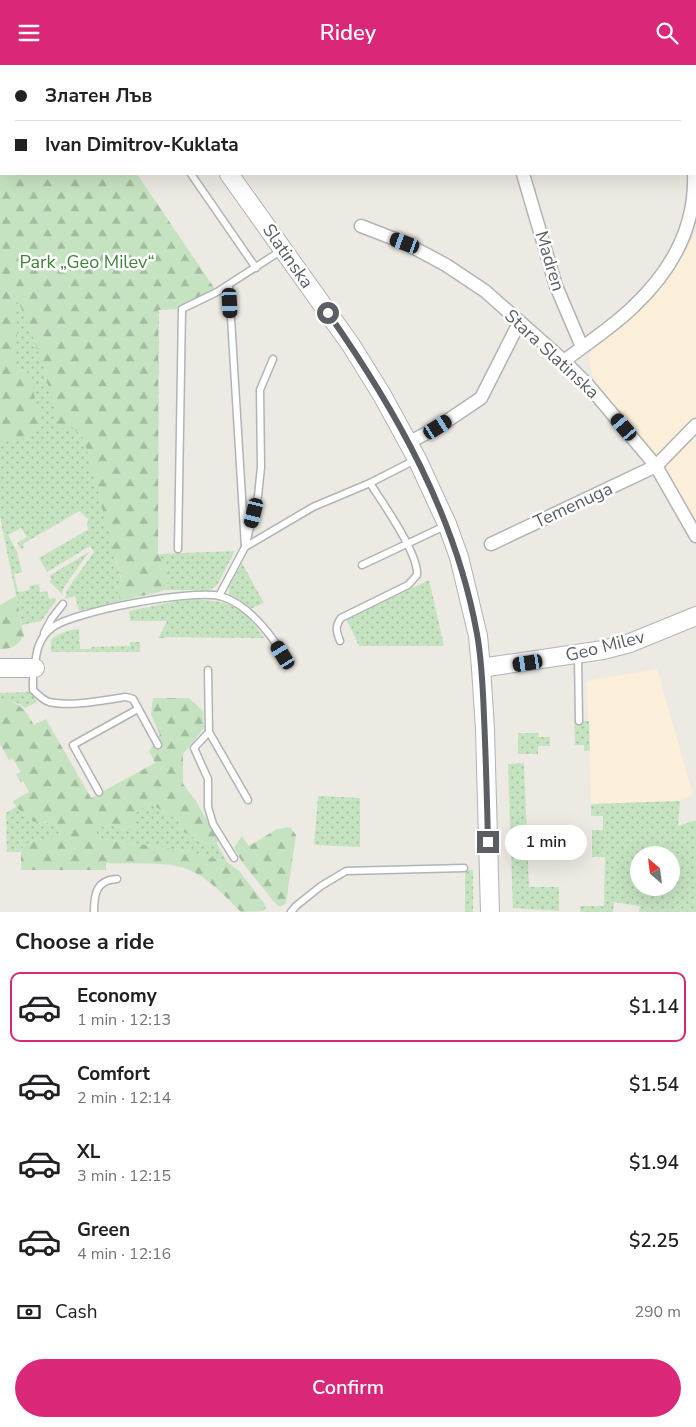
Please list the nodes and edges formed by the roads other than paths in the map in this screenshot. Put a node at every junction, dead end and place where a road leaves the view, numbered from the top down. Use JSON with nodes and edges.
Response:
{"nodes":[{"id":1,"x":192,"y":175,"type":"edge"},
{"id":2,"x":230,"y":175,"type":"edge"},
{"id":3,"x":523,"y":175,"type":"edge"},
{"id":4,"x":694,"y":175,"type":"edge"},
{"id":5,"x":360,"y":226,"type":"dead end"},
{"id":6,"x":283,"y":249,"type":"junction"},
{"id":7,"x":256,"y":268,"type":"junction"},
{"id":8,"x":229,"y":285,"type":"junction"},
{"id":9,"x":519,"y":323,"type":"junction"},
{"id":10,"x":582,"y":347,"type":"junction"},
{"id":11,"x":273,"y":359,"type":"dead end"},
{"id":12,"x":564,"y":361,"type":"junction"},
{"id":13,"x":696,"y":425,"type":"edge"},
{"id":14,"x":408,"y":443,"type":"junction"},
{"id":15,"x":416,"y":459,"type":"junction"},
{"id":16,"x":656,"y":466,"type":"junction"},
{"id":17,"x":370,"y":483,"type":"junction"},
{"id":18,"x":447,"y":524,"type":"junction"},
{"id":19,"x":696,"y":536,"type":"edge"},
{"id":20,"x":406,"y":543,"type":"junction"},
{"id":21,"x":491,"y":544,"type":"dead end"},
{"id":22,"x":245,"y":547,"type":"junction"},
{"id":23,"x":178,"y":549,"type":"dead end"},
{"id":24,"x":362,"y":565,"type":"dead end"},
{"id":25,"x":220,"y":596,"type":"junction"},
{"id":26,"x":63,"y":605,"type":"dead end"},
{"id":27,"x":696,"y":616,"type":"edge"},
{"id":28,"x":43,"y":637,"type":"junction"},
{"id":29,"x":340,"y":641,"type":"dead end"},
{"id":30,"x":283,"y":655,"type":"dead end"},
{"id":31,"x":578,"y":655,"type":"junction"},
{"id":32,"x":0,"y":668,"type":"edge"},
{"id":33,"x":34,"y":668,"type":"junction"},
{"id":34,"x":481,"y":669,"type":"junction"},
{"id":35,"x":208,"y":670,"type":"dead end"},
{"id":36,"x":138,"y":709,"type":"junction"},
{"id":37,"x":579,"y":721,"type":"dead end"},
{"id":38,"x":209,"y":732,"type":"junction"},
{"id":39,"x":158,"y":745,"type":"dead end"},
{"id":40,"x":99,"y":792,"type":"dead end"},
{"id":41,"x":248,"y":799,"type":"dead end"},
{"id":42,"x":234,"y":859,"type":"dead end"},
{"id":43,"x":464,"y":868,"type":"dead end"},
{"id":44,"x":117,"y":879,"type":"dead end"},
{"id":45,"x":94,"y":912,"type":"edge"},
{"id":46,"x":291,"y":912,"type":"edge"},
{"id":47,"x":490,"y":912,"type":"edge"}],
"edges":[{"from":1,"to":7,"type":"lane"},
{"from":2,"to":6,"type":"street","name":"Slatinska"},
{"from":3,"to":10,"type":"street","name":"Madren"},
{"from":4,"to":10,"type":"street"},
{"from":5,"to":9,"type":"street","name":"Stara Slatinska"},
{"from":6,"to":7,"type":"lane"},
{"from":6,"to":14,"type":"street","name":"Slatinska"},
{"from":7,"to":8,"type":"lane"},
{"from":8,"to":22,"type":"lane"},
{"from":8,"to":23,"type":"lane"},
{"from":9,"to":12,"type":"street","name":"Stara Slatinska"},
{"from":9,"to":14,"type":"street"},
{"from":10,"to":12,"type":"street"},
{"from":11,"to":22,"type":"lane"},
{"from":12,"to":16,"type":"street","name":"Stara Slatinska"},
{"from":13,"to":16,"type":"street"},
{"from":14,"to":15,"type":"street","name":"Slatinska"},
{"from":15,"to":17,"type":"lane"},
{"from":15,"to":18,"type":"street","name":"Slatinska"},
{"from":16,"to":19,"type":"street","name":"Stara Slatinska"},
{"from":16,"to":21,"type":"street","name":"Temenuga"},
{"from":17,"to":20,"type":"lane"},
{"from":17,"to":22,"type":"lane"},
{"from":18,"to":20,"type":"lane"},
{"from":18,"to":34,"type":"street","name":"Slatinska"},
{"from":20,"to":24,"type":"lane"},
{"from":20,"to":29,"type":"lane"},
{"from":22,"to":25,"type":"lane"},
{"from":25,"to":28,"type":"lane"},
{"from":25,"to":30,"type":"lane"},
{"from":26,"to":28,"type":"lane"},
{"from":27,"to":31,"type":"street","name":"Geo Milev"},
{"from":28,"to":33,"type":"lane"},
{"from":31,"to":34,"type":"street","name":"Geo Milev"},
{"from":31,"to":37,"type":"lane"},
{"from":32,"to":33,"type":"street"},
{"from":33,"to":36,"type":"lane"},
{"from":34,"to":47,"type":"street","name":"Slatinska"},
{"from":35,"to":38,"type":"lane"},
{"from":36,"to":39,"type":"lane"},
{"from":36,"to":40,"type":"lane"},
{"from":38,"to":41,"type":"lane"},
{"from":38,"to":42,"type":"lane"},
{"from":43,"to":46,"type":"lane"},
{"from":44,"to":45,"type":"lane"}]}
